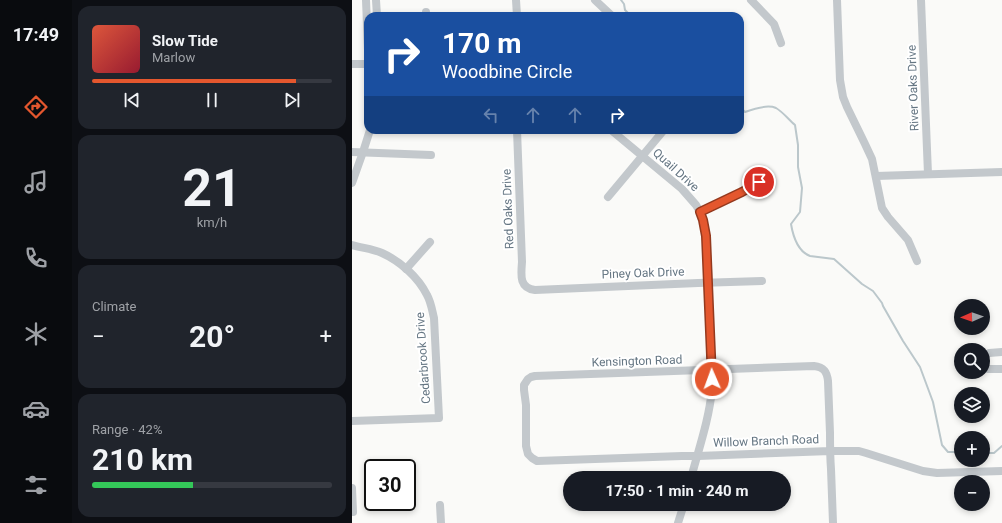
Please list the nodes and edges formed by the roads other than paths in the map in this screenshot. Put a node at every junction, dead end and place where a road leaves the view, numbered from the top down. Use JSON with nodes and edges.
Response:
{"nodes":[{"id":1,"x":366,"y":0,"type":"edge"},
{"id":2,"x":376,"y":0,"type":"edge"},
{"id":3,"x":516,"y":0,"type":"edge"},
{"id":4,"x":595,"y":0,"type":"edge"},
{"id":5,"x":752,"y":0,"type":"edge"},
{"id":6,"x":837,"y":0,"type":"edge"},
{"id":7,"x":921,"y":0,"type":"edge"},
{"id":8,"x":366,"y":12,"type":"edge"},
{"id":9,"x":377,"y":12,"type":"edge"},
{"id":10,"x":517,"y":12,"type":"edge"},
{"id":11,"x":608,"y":12,"type":"edge"},
{"id":12,"x":781,"y":43,"type":"dead end"},
{"id":13,"x":352,"y":64,"type":"edge"},
{"id":14,"x":364,"y":64,"type":"edge"},
{"id":15,"x":369,"y":134,"type":"edge"},
{"id":16,"x":518,"y":134,"type":"edge"},
{"id":17,"x":616,"y":134,"type":"edge"},
{"id":18,"x":661,"y":134,"type":"edge"},
{"id":19,"x":352,"y":152,"type":"edge"},
{"id":20,"x":363,"y":152,"type":"junction"},
{"id":21,"x":431,"y":155,"type":"dead end"},
{"id":22,"x":642,"y":156,"type":"junction"},
{"id":23,"x":1002,"y":172,"type":"edge"},
{"id":24,"x":928,"y":174,"type":"junction"},
{"id":25,"x":876,"y":176,"type":"junction"},
{"id":26,"x":353,"y":177,"type":"edge"},
{"id":27,"x":759,"y":182,"type":"dead end"},
{"id":28,"x":608,"y":197,"type":"dead end"},
{"id":29,"x":700,"y":212,"type":"junction"},
{"id":30,"x":430,"y":242,"type":"dead end"},
{"id":31,"x":352,"y":245,"type":"edge"},
{"id":32,"x":917,"y":261,"type":"dead end"},
{"id":33,"x":406,"y":269,"type":"junction"},
{"id":34,"x":762,"y":281,"type":"dead end"},
{"id":35,"x":708,"y":283,"type":"junction"},
{"id":36,"x":526,"y":286,"type":"joint"},
{"id":37,"x":1002,"y":352,"type":"edge"},
{"id":38,"x":990,"y":353,"type":"edge"},
{"id":39,"x":990,"y":369,"type":"edge"},
{"id":40,"x":1002,"y":369,"type":"edge"},
{"id":41,"x":712,"y":370,"type":"junction"},
{"id":42,"x":352,"y":421,"type":"edge"},
{"id":43,"x":830,"y":451,"type":"junction"},
{"id":44,"x":530,"y":456,"type":"joint"},
{"id":45,"x":698,"y":456,"type":"junction"},
{"id":46,"x":693,"y":471,"type":"edge"},
{"id":47,"x":1002,"y":471,"type":"edge"},
{"id":48,"x":352,"y":488,"type":"edge"},
{"id":49,"x":440,"y":505,"type":"dead end"},
{"id":50,"x":682,"y":511,"type":"edge"},
{"id":51,"x":353,"y":512,"type":"edge"},
{"id":52,"x":441,"y":523,"type":"edge"},
{"id":53,"x":678,"y":523,"type":"edge"},
{"id":54,"x":833,"y":523,"type":"edge"}],
"edges":[{"from":1,"to":8,"type":"street"},
{"from":2,"to":9,"type":"street"},
{"from":3,"to":10,"type":"street"},
{"from":4,"to":11,"type":"street"},
{"from":5,"to":12,"type":"street"},
{"from":6,"to":25,"type":"street"},
{"from":7,"to":24,"type":"street","name":"River Oaks Drive"},
{"from":13,"to":14,"type":"street"},
{"from":15,"to":20,"type":"street"},
{"from":16,"to":36,"type":"street","name":"Red Oaks Drive"},
{"from":17,"to":22,"type":"street","name":"Quail Drive"},
{"from":18,"to":22,"type":"street"},
{"from":19,"to":20,"type":"street"},
{"from":20,"to":21,"type":"street"},
{"from":20,"to":26,"type":"street"},
{"from":22,"to":28,"type":"street"},
{"from":22,"to":29,"type":"street","name":"Quail Drive"},
{"from":23,"to":24,"type":"street"},
{"from":24,"to":25,"type":"street"},
{"from":25,"to":32,"type":"street"},
{"from":27,"to":29,"type":"street"},
{"from":29,"to":35,"type":"street","name":"Quail Drive"},
{"from":30,"to":33,"type":"street"},
{"from":31,"to":33,"type":"street","name":"Cedarbrook Drive"},
{"from":33,"to":42,"type":"street","name":"Cedarbrook Drive"},
{"from":34,"to":35,"type":"street","name":"Piney Oak Drive"},
{"from":35,"to":36,"type":"street","name":"Piney Oak Drive"},
{"from":35,"to":41,"type":"street","name":"Quail Drive"},
{"from":37,"to":38,"type":"street"},
{"from":39,"to":40,"type":"street"},
{"from":41,"to":43,"type":"street","name":"Kensington Road"},
{"from":41,"to":44,"type":"street","name":"Kensington Road"},
{"from":41,"to":45,"type":"street","name":"Quail Drive"},
{"from":43,"to":45,"type":"street","name":"Willow Branch Road"},
{"from":43,"to":47,"type":"street","name":"Willow Branch Road"},
{"from":43,"to":54,"type":"street"},
{"from":44,"to":45,"type":"street","name":"Willow Branch Road"},
{"from":45,"to":46,"type":"street","name":"Quail Drive"},
{"from":48,"to":51,"type":"street"},
{"from":49,"to":52,"type":"street"},
{"from":50,"to":53,"type":"street"}]}
